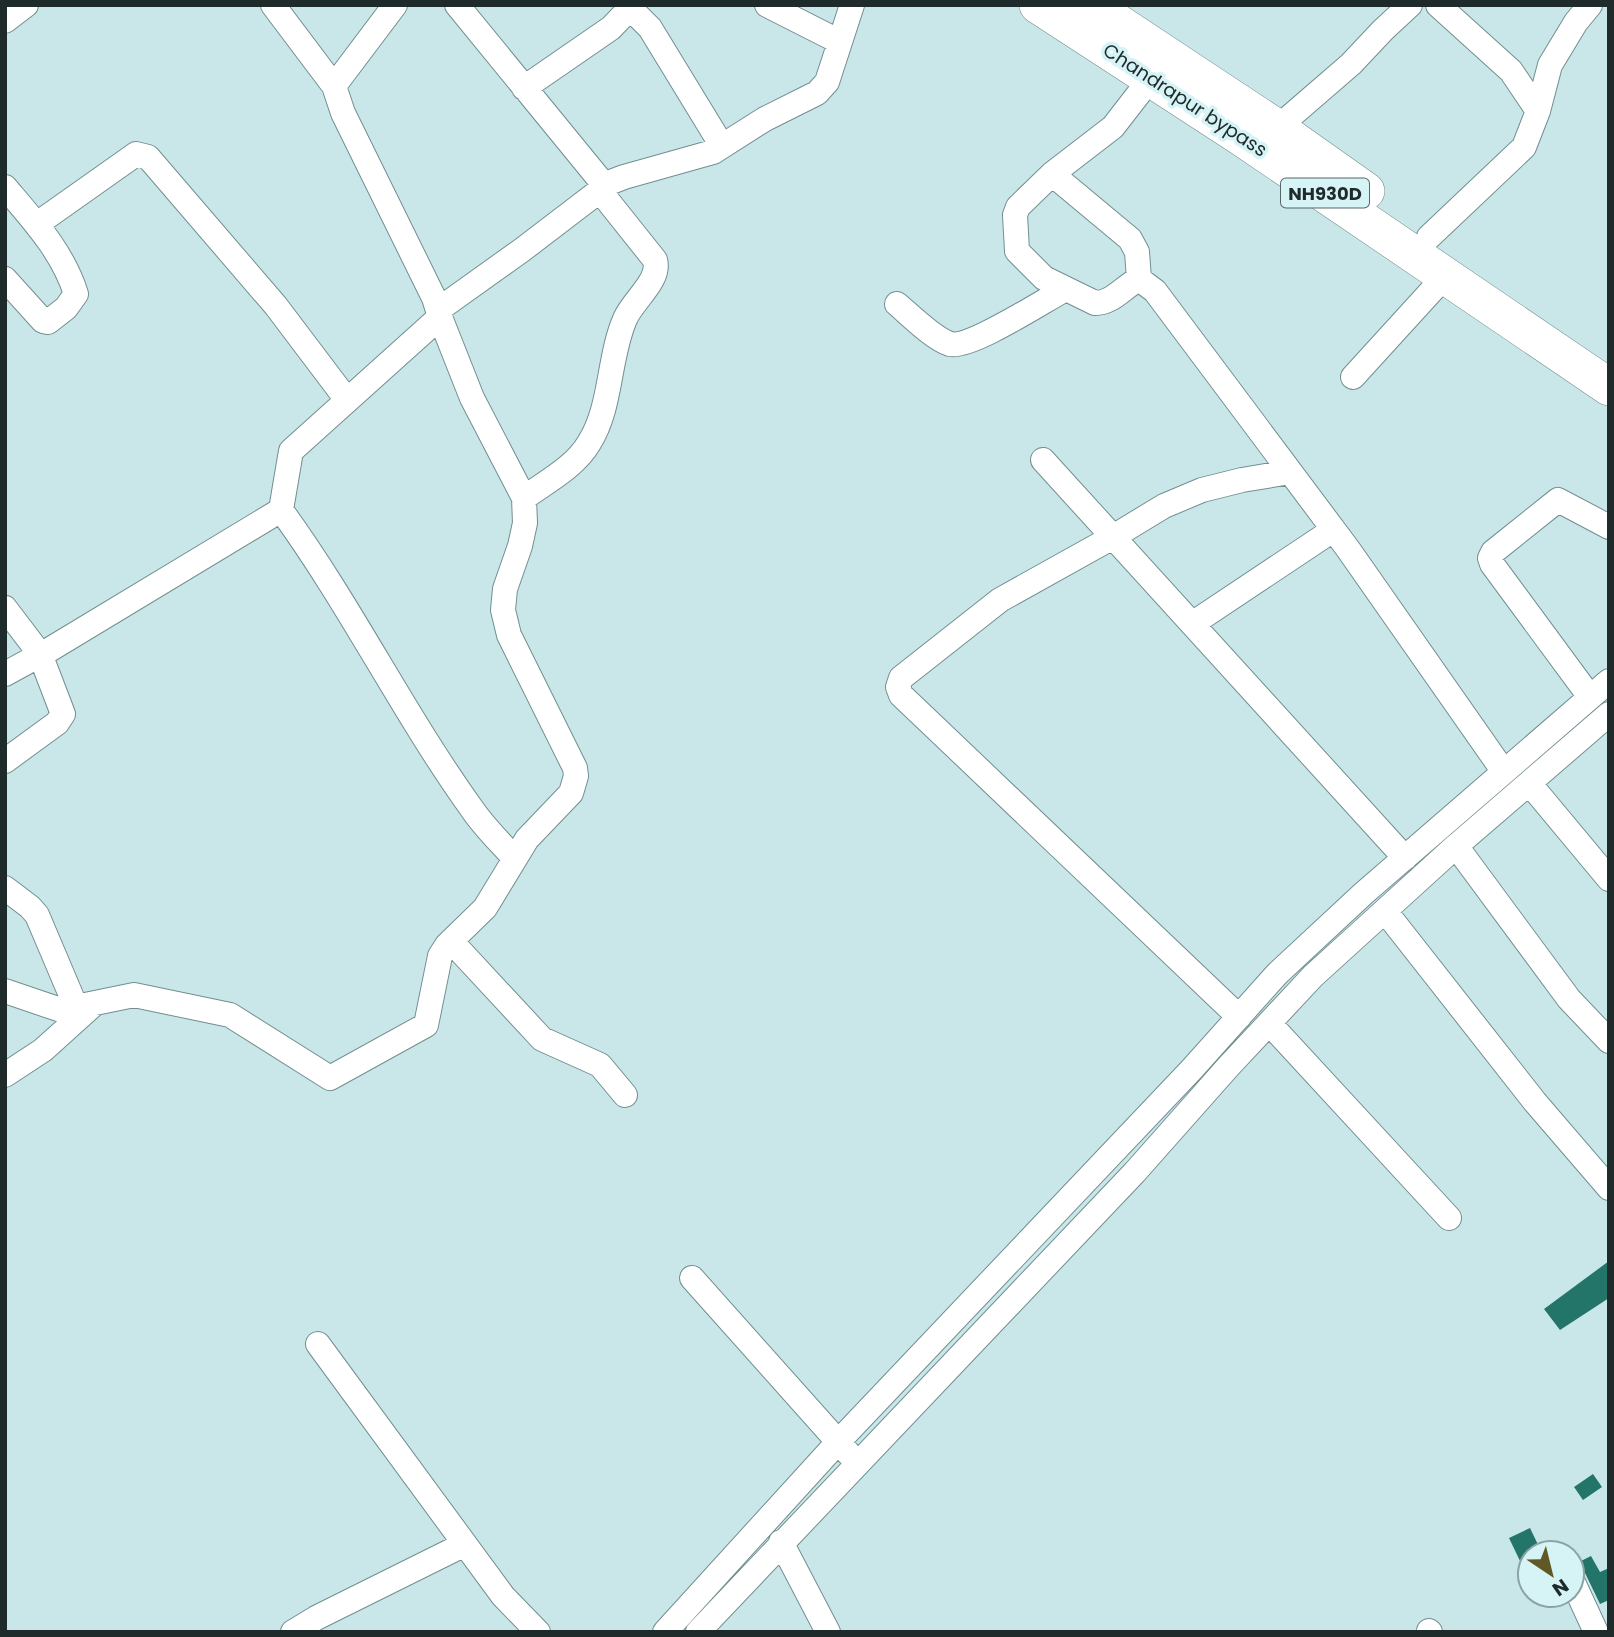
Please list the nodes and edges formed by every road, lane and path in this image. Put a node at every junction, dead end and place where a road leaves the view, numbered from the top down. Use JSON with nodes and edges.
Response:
{"nodes":[{"id":1,"x":26,"y":5,"type":"edge"},
{"id":2,"x":273,"y":5,"type":"edge"},
{"id":3,"x":395,"y":5,"type":"edge"},
{"id":4,"x":457,"y":5,"type":"edge"},
{"id":5,"x":767,"y":5,"type":"edge"},
{"id":6,"x":852,"y":5,"type":"edge"},
{"id":7,"x":1038,"y":5,"type":"edge"},
{"id":8,"x":1091,"y":5,"type":"edge"},
{"id":9,"x":1410,"y":5,"type":"edge"},
{"id":10,"x":1438,"y":5,"type":"edge"},
{"id":11,"x":1590,"y":5,"type":"edge"},
{"id":12,"x":632,"y":7,"type":"edge"},
{"id":13,"x":5,"y":21,"type":"edge"},
{"id":14,"x":840,"y":42,"type":"junction"},
{"id":15,"x":1151,"y":78,"type":"junction"},
{"id":16,"x":334,"y":86,"type":"junction"},
{"id":17,"x":524,"y":88,"type":"junction"},
{"id":18,"x":1538,"y":111,"type":"junction"},
{"id":19,"x":1277,"y":128,"type":"junction"},
{"id":20,"x":722,"y":146,"type":"junction"},
{"id":21,"x":1052,"y":174,"type":"junction"},
{"id":22,"x":5,"y":187,"type":"edge"},
{"id":23,"x":603,"y":189,"type":"junction"},
{"id":24,"x":37,"y":224,"type":"junction"},
{"id":25,"x":1429,"y":237,"type":"junction"},
{"id":26,"x":1446,"y":275,"type":"junction"},
{"id":27,"x":5,"y":279,"type":"edge"},
{"id":28,"x":1139,"y":279,"type":"junction"},
{"id":29,"x":1064,"y":289,"type":"junction"},
{"id":30,"x":897,"y":304,"type":"dead end"},
{"id":31,"x":439,"y":313,"type":"junction"},
{"id":32,"x":1609,"y":356,"type":"edge"},
{"id":33,"x":1353,"y":377,"type":"dead end"},
{"id":34,"x":1609,"y":387,"type":"edge"},
{"id":35,"x":347,"y":400,"type":"junction"},
{"id":36,"x":1043,"y":460,"type":"dead end"},
{"id":37,"x":1290,"y":472,"type":"junction"},
{"id":38,"x":524,"y":498,"type":"junction"},
{"id":39,"x":281,"y":510,"type":"junction"},
{"id":40,"x":1609,"y":527,"type":"edge"},
{"id":41,"x":1333,"y":530,"type":"junction"},
{"id":42,"x":1113,"y":537,"type":"junction"},
{"id":43,"x":5,"y":608,"type":"edge"},
{"id":44,"x":1192,"y":624,"type":"junction"},
{"id":45,"x":40,"y":654,"type":"junction"},
{"id":46,"x":5,"y":674,"type":"edge"},
{"id":47,"x":1600,"y":689,"type":"edge"},
{"id":48,"x":1608,"y":715,"type":"edge"},
{"id":49,"x":5,"y":761,"type":"edge"},
{"id":50,"x":1504,"y":772,"type":"junction"},
{"id":51,"x":1530,"y":783,"type":"junction"},
{"id":52,"x":1456,"y":846,"type":"junction"},
{"id":53,"x":514,"y":858,"type":"junction"},
{"id":54,"x":1405,"y":858,"type":"junction"},
{"id":55,"x":1609,"y":879,"type":"edge"},
{"id":56,"x":5,"y":888,"type":"edge"},
{"id":57,"x":1385,"y":911,"type":"junction"},
{"id":58,"x":451,"y":941,"type":"junction"},
{"id":59,"x":5,"y":991,"type":"edge"},
{"id":60,"x":85,"y":1005,"type":"junction"},
{"id":61,"x":1239,"y":1017,"type":"junction"},
{"id":62,"x":1269,"y":1023,"type":"junction"},
{"id":63,"x":1609,"y":1041,"type":"edge"},
{"id":64,"x":5,"y":1075,"type":"edge"},
{"id":65,"x":625,"y":1095,"type":"dead end"},
{"id":66,"x":1609,"y":1188,"type":"edge"},
{"id":67,"x":1449,"y":1218,"type":"dead end"},
{"id":68,"x":692,"y":1278,"type":"dead end"},
{"id":69,"x":943,"y":1331,"type":"junction"},
{"id":70,"x":318,"y":1344,"type":"dead end"},
{"id":71,"x":963,"y":1351,"type":"junction"},
{"id":72,"x":838,"y":1442,"type":"junction"},
{"id":73,"x":857,"y":1462,"type":"junction"},
{"id":74,"x":781,"y":1542,"type":"junction"},
{"id":75,"x":465,"y":1544,"type":"junction"},
{"id":76,"x":1585,"y":1609,"type":"edge"},
{"id":77,"x":293,"y":1632,"type":"edge"},
{"id":78,"x":538,"y":1632,"type":"edge"},
{"id":79,"x":665,"y":1632,"type":"edge"},
{"id":80,"x":698,"y":1632,"type":"edge"},
{"id":81,"x":828,"y":1632,"type":"edge"},
{"id":82,"x":1596,"y":1632,"type":"edge"}],
"edges":[{"from":1,"to":13,"type":"street"},
{"from":2,"to":16,"type":"street"},
{"from":3,"to":16,"type":"street"},
{"from":4,"to":17,"type":"street"},
{"from":5,"to":14,"type":"street"},
{"from":6,"to":14,"type":"street"},
{"from":7,"to":15,"type":"highway","name":"Chandrapur bypass","number":"NH930D"},
{"from":8,"to":19,"type":"highway","name":"Chandrapur bypass","number":"NH930D"},
{"from":9,"to":19,"type":"street"},
{"from":10,"to":18,"type":"street"},
{"from":11,"to":18,"type":"street"},
{"from":12,"to":17,"type":"street"},
{"from":12,"to":20,"type":"street"},
{"from":14,"to":20,"type":"street"},
{"from":15,"to":21,"type":"street"},
{"from":15,"to":26,"type":"highway","name":"Chandrapur bypass","number":"NH930D"},
{"from":16,"to":31,"type":"street"},
{"from":17,"to":23,"type":"street"},
{"from":18,"to":25,"type":"street"},
{"from":19,"to":25,"type":"highway","name":"Chandrapur bypass","number":"NH930D"},
{"from":20,"to":23,"type":"street"},
{"from":21,"to":28,"type":"street"},
{"from":21,"to":29,"type":"street"},
{"from":22,"to":24,"type":"street"},
{"from":23,"to":31,"type":"street"},
{"from":23,"to":38,"type":"street"},
{"from":24,"to":27,"type":"street"},
{"from":24,"to":35,"type":"street"},
{"from":25,"to":32,"type":"highway","name":"Chandrapur bypass","number":"NH930D"},
{"from":26,"to":33,"type":"street"},
{"from":26,"to":34,"type":"highway","name":"Chandrapur bypass","number":"NH930D"},
{"from":28,"to":29,"type":"street"},
{"from":28,"to":37,"type":"street"},
{"from":29,"to":30,"type":"street"},
{"from":31,"to":35,"type":"street"},
{"from":31,"to":38,"type":"street"},
{"from":35,"to":39,"type":"street"},
{"from":36,"to":42,"type":"street"},
{"from":37,"to":41,"type":"street"},
{"from":37,"to":42,"type":"street"},
{"from":38,"to":53,"type":"street"},
{"from":39,"to":45,"type":"street"},
{"from":39,"to":53,"type":"street"},
{"from":40,"to":47,"type":"street"},
{"from":41,"to":44,"type":"street"},
{"from":41,"to":50,"type":"street"},
{"from":42,"to":44,"type":"street"},
{"from":42,"to":61,"type":"street"},
{"from":43,"to":45,"type":"street"},
{"from":44,"to":54,"type":"street"},
{"from":45,"to":46,"type":"street"},
{"from":45,"to":49,"type":"street"},
{"from":47,"to":50,"type":"street"},
{"from":48,"to":51,"type":"street"},
{"from":50,"to":54,"type":"street"},
{"from":51,"to":52,"type":"street"},
{"from":51,"to":55,"type":"street"},
{"from":52,"to":57,"type":"street"},
{"from":52,"to":63,"type":"street"},
{"from":53,"to":58,"type":"street"},
{"from":54,"to":61,"type":"street"},
{"from":56,"to":60,"type":"street"},
{"from":57,"to":62,"type":"street"},
{"from":57,"to":66,"type":"street"},
{"from":58,"to":60,"type":"street"},
{"from":58,"to":65,"type":"street"},
{"from":59,"to":60,"type":"street"},
{"from":60,"to":64,"type":"street"},
{"from":61,"to":69,"type":"street"},
{"from":62,"to":67,"type":"street"},
{"from":62,"to":71,"type":"street"},
{"from":68,"to":72,"type":"street"},
{"from":69,"to":71,"type":"street"},
{"from":69,"to":72,"type":"street"},
{"from":70,"to":75,"type":"street"},
{"from":71,"to":73,"type":"street"},
{"from":72,"to":73,"type":"street"},
{"from":72,"to":79,"type":"street"},
{"from":73,"to":74,"type":"street"},
{"from":74,"to":80,"type":"street"},
{"from":74,"to":81,"type":"street"},
{"from":75,"to":77,"type":"street"},
{"from":75,"to":78,"type":"street"},
{"from":76,"to":82,"type":"street"}]}
